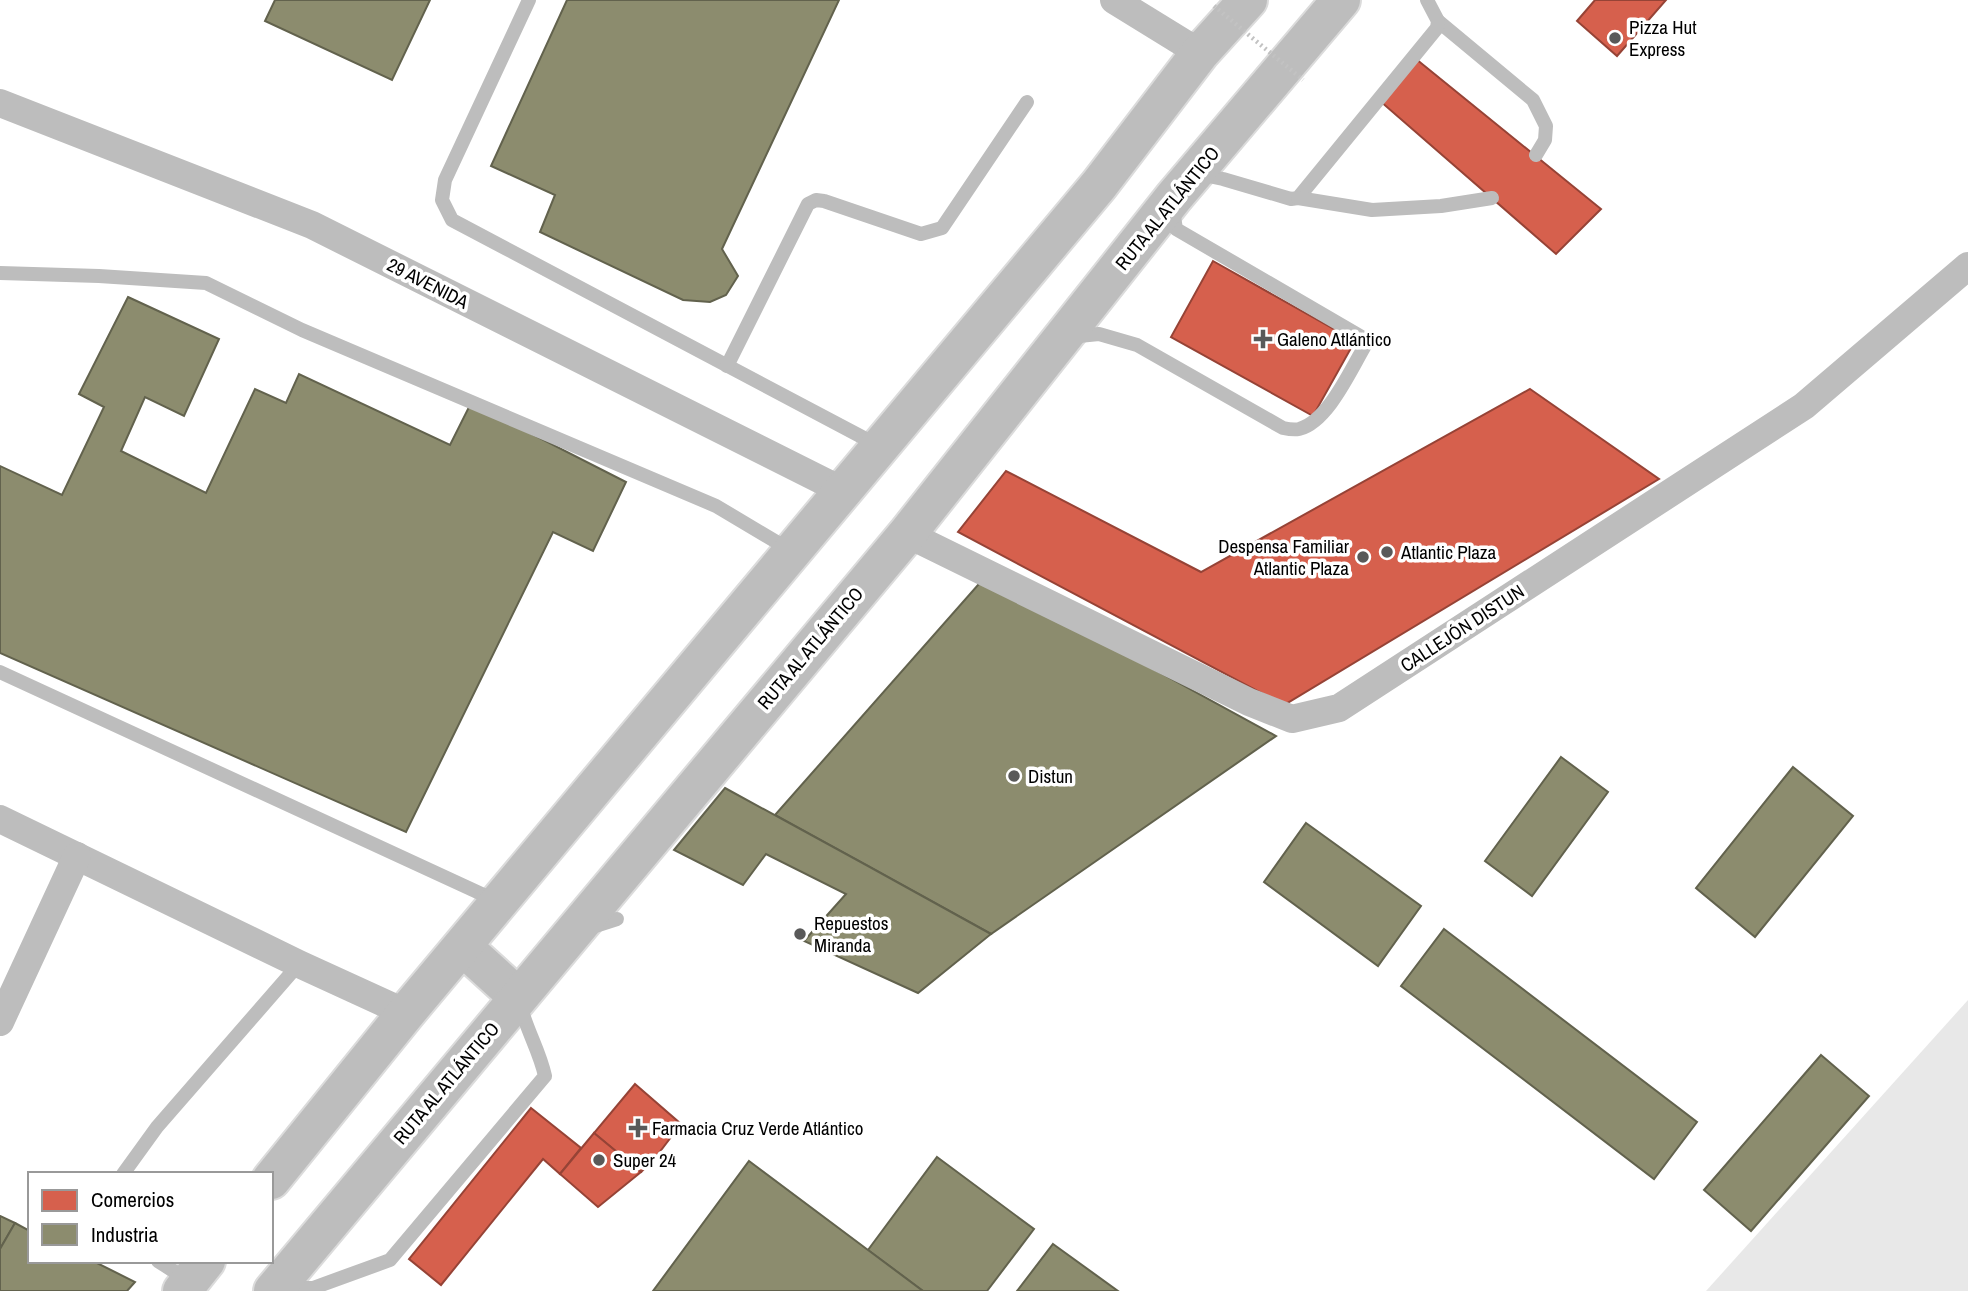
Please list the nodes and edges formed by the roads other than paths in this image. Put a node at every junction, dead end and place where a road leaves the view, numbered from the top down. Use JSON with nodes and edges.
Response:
{"nodes":[{"id":1,"x":529,"y":0,"type":"edge"},
{"id":2,"x":1114,"y":0,"type":"edge"},
{"id":3,"x":1341,"y":0,"type":"edge"},
{"id":4,"x":1427,"y":0,"type":"edge"},
{"id":5,"x":1231,"y":3,"type":"edge"},
{"id":6,"x":1438,"y":21,"type":"junction"},
{"id":7,"x":1200,"y":52,"type":"junction"},
{"id":8,"x":1027,"y":102,"type":"dead end"},
{"id":9,"x":0,"y":103,"type":"edge"},
{"id":10,"x":1536,"y":155,"type":"dead end"},
{"id":11,"x":1184,"y":186,"type":"junction"},
{"id":12,"x":1298,"y":198,"type":"junction"},
{"id":13,"x":1492,"y":198,"type":"dead end"},
{"id":14,"x":1968,"y":266,"type":"edge"},
{"id":15,"x":0,"y":273,"type":"edge"},
{"id":16,"x":1054,"y":348,"type":"junction"},
{"id":17,"x":727,"y":366,"type":"junction"},
{"id":18,"x":880,"y":446,"type":"junction"},
{"id":19,"x":843,"y":491,"type":"junction"},
{"id":20,"x":906,"y":534,"type":"junction"},
{"id":21,"x":793,"y":552,"type":"junction"},
{"id":22,"x":0,"y":672,"type":"edge"},
{"id":23,"x":0,"y":819,"type":"edge"},
{"id":24,"x":77,"y":856,"type":"junction"},
{"id":25,"x":500,"y":902,"type":"junction"},
{"id":26,"x":617,"y":919,"type":"dead end"},
{"id":27,"x":569,"y":936,"type":"junction"},
{"id":28,"x":463,"y":947,"type":"junction"},
{"id":29,"x":299,"y":964,"type":"junction"},
{"id":30,"x":518,"y":997,"type":"junction"},
{"id":31,"x":406,"y":1013,"type":"junction"},
{"id":32,"x":0,"y":1022,"type":"edge"},
{"id":33,"x":124,"y":1172,"type":"edge"},
{"id":34,"x":273,"y":1178,"type":"edge"},
{"id":35,"x":162,"y":1263,"type":"edge"},
{"id":36,"x":193,"y":1278,"type":"edge"},
{"id":37,"x":273,"y":1291,"type":"edge"},
{"id":38,"x":287,"y":1291,"type":"edge"}],
"edges":[{"from":1,"to":17,"type":"lane"},
{"from":2,"to":7,"type":"street"},
{"from":3,"to":11,"type":"highway","name":"RUTA AL ATLÁNTICO"},
{"from":4,"to":6,"type":"lane"},
{"from":5,"to":7,"type":"highway"},
{"from":6,"to":10,"type":"lane"},
{"from":6,"to":12,"type":"lane"},
{"from":7,"to":18,"type":"highway"},
{"from":8,"to":17,"type":"lane"},
{"from":9,"to":19,"type":"street","name":"29 AVENIDA"},
{"from":11,"to":12,"type":"lane"},
{"from":11,"to":16,"type":"highway","name":"RUTA AL ATLÁNTICO"},
{"from":11,"to":16,"type":"lane"},
{"from":12,"to":13,"type":"lane"},
{"from":14,"to":20,"type":"street","name":"CALLEJÓN DISTUN"},
{"from":15,"to":21,"type":"lane"},
{"from":16,"to":20,"type":"highway","name":"RUTA AL ATLÁNTICO"},
{"from":17,"to":18,"type":"lane"},
{"from":18,"to":19,"type":"highway"},
{"from":19,"to":21,"type":"highway"},
{"from":20,"to":27,"type":"highway","name":"RUTA AL ATLÁNTICO"},
{"from":21,"to":25,"type":"highway"},
{"from":22,"to":25,"type":"lane"},
{"from":23,"to":24,"type":"street"},
{"from":24,"to":29,"type":"street"},
{"from":24,"to":32,"type":"street"},
{"from":25,"to":28,"type":"highway"},
{"from":26,"to":27,"type":"lane"},
{"from":27,"to":30,"type":"highway","name":"RUTA AL ATLÁNTICO"},
{"from":28,"to":30,"type":"highway"},
{"from":28,"to":31,"type":"highway"},
{"from":29,"to":31,"type":"street"},
{"from":29,"to":33,"type":"lane"},
{"from":30,"to":37,"type":"highway","name":"RUTA AL ATLÁNTICO"},
{"from":30,"to":38,"type":"lane"},
{"from":31,"to":34,"type":"highway"},
{"from":35,"to":36,"type":"lane"}]}
